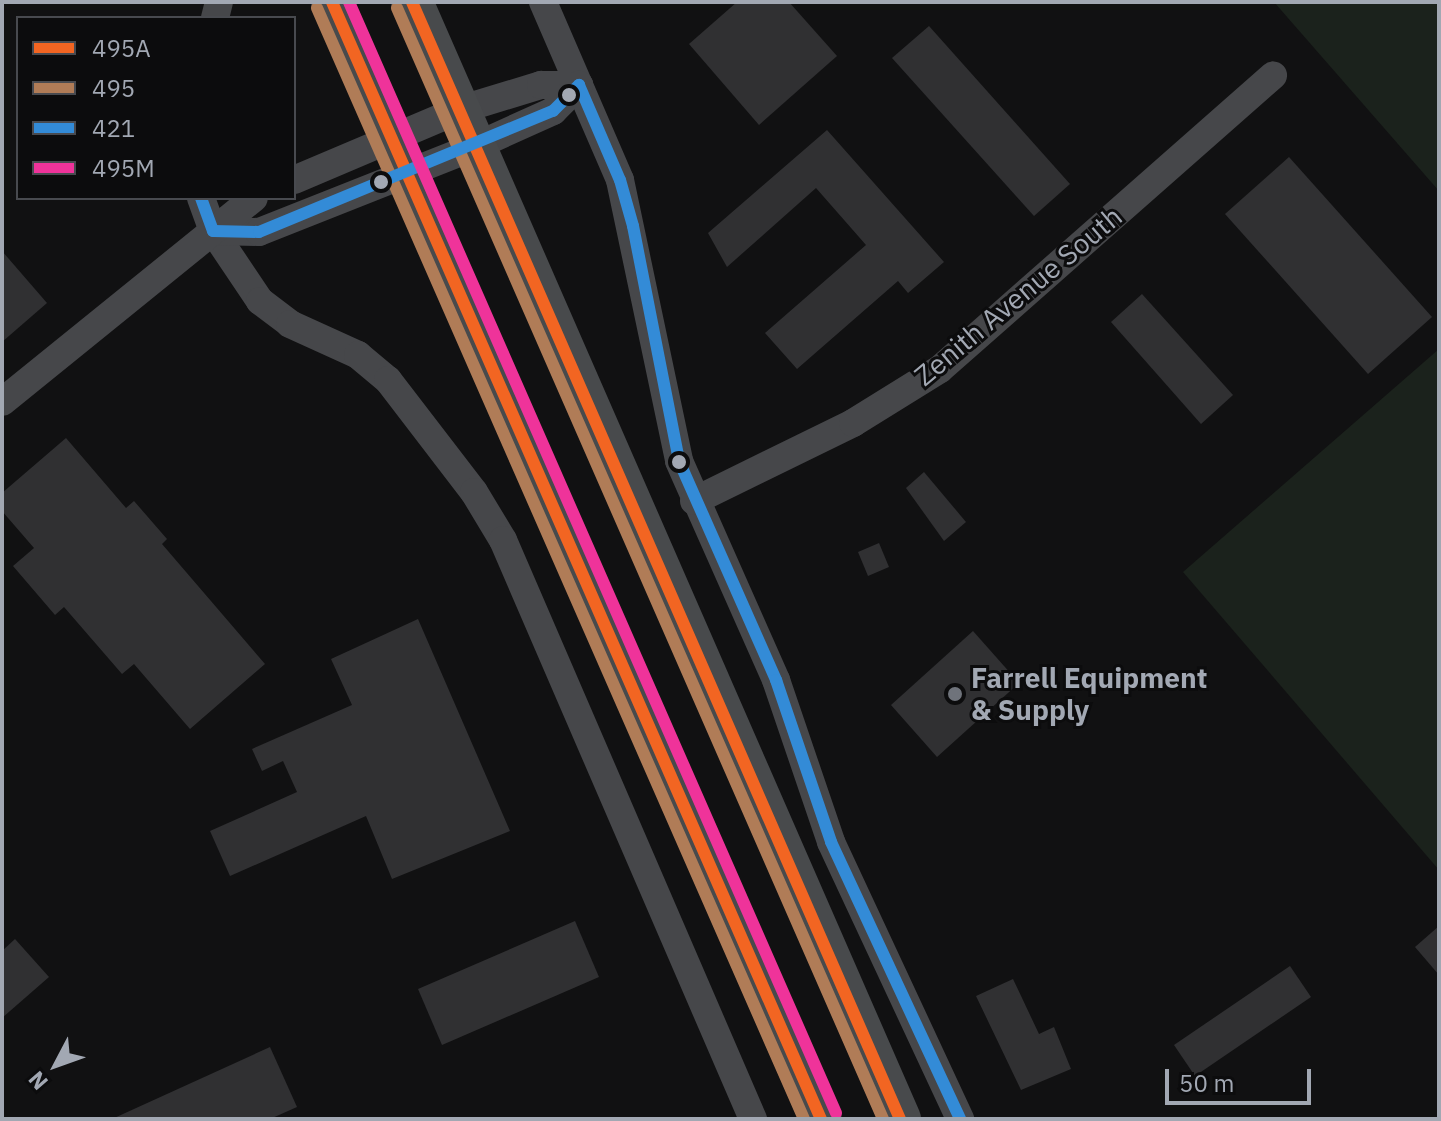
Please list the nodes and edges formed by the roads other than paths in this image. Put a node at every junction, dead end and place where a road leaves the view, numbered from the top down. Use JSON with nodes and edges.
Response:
{"nodes":[{"id":1,"x":332,"y":2,"type":"edge"},
{"id":2,"x":412,"y":2,"type":"edge"},
{"id":3,"x":543,"y":2,"type":"edge"},
{"id":4,"x":1273,"y":75,"type":"dead end"},
{"id":5,"x":579,"y":85,"type":"junction"},
{"id":6,"x":468,"y":128,"type":"junction"},
{"id":7,"x":390,"y":137,"type":"junction"},
{"id":8,"x":406,"y":174,"type":"junction"},
{"id":9,"x":296,"y":179,"type":"edge"},
{"id":10,"x":202,"y":200,"type":"edge"},
{"id":11,"x":252,"y":200,"type":"edge"},
{"id":12,"x":213,"y":231,"type":"junction"},
{"id":13,"x":2,"y":402,"type":"edge"},
{"id":14,"x":694,"y":501,"type":"junction"},
{"id":15,"x":753,"y":1119,"type":"edge"},
{"id":16,"x":821,"y":1119,"type":"edge"},
{"id":17,"x":900,"y":1119,"type":"edge"},
{"id":18,"x":960,"y":1119,"type":"edge"}],
"edges":[{"from":1,"to":7,"type":"highway"},
{"from":2,"to":6,"type":"highway"},
{"from":3,"to":5,"type":"street"},
{"from":4,"to":14,"type":"street","name":"Zenith Avenue South"},
{"from":5,"to":6,"type":"street"},
{"from":5,"to":6,"type":"street"},
{"from":5,"to":14,"type":"street"},
{"from":6,"to":7,"type":"street"},
{"from":6,"to":8,"type":"street"},
{"from":6,"to":17,"type":"highway"},
{"from":7,"to":8,"type":"highway"},
{"from":7,"to":9,"type":"street"},
{"from":8,"to":12,"type":"street"},
{"from":8,"to":16,"type":"highway"},
{"from":10,"to":12,"type":"street"},
{"from":11,"to":12,"type":"street"},
{"from":12,"to":13,"type":"street"},
{"from":12,"to":15,"type":"street"},
{"from":14,"to":18,"type":"street"}]}
